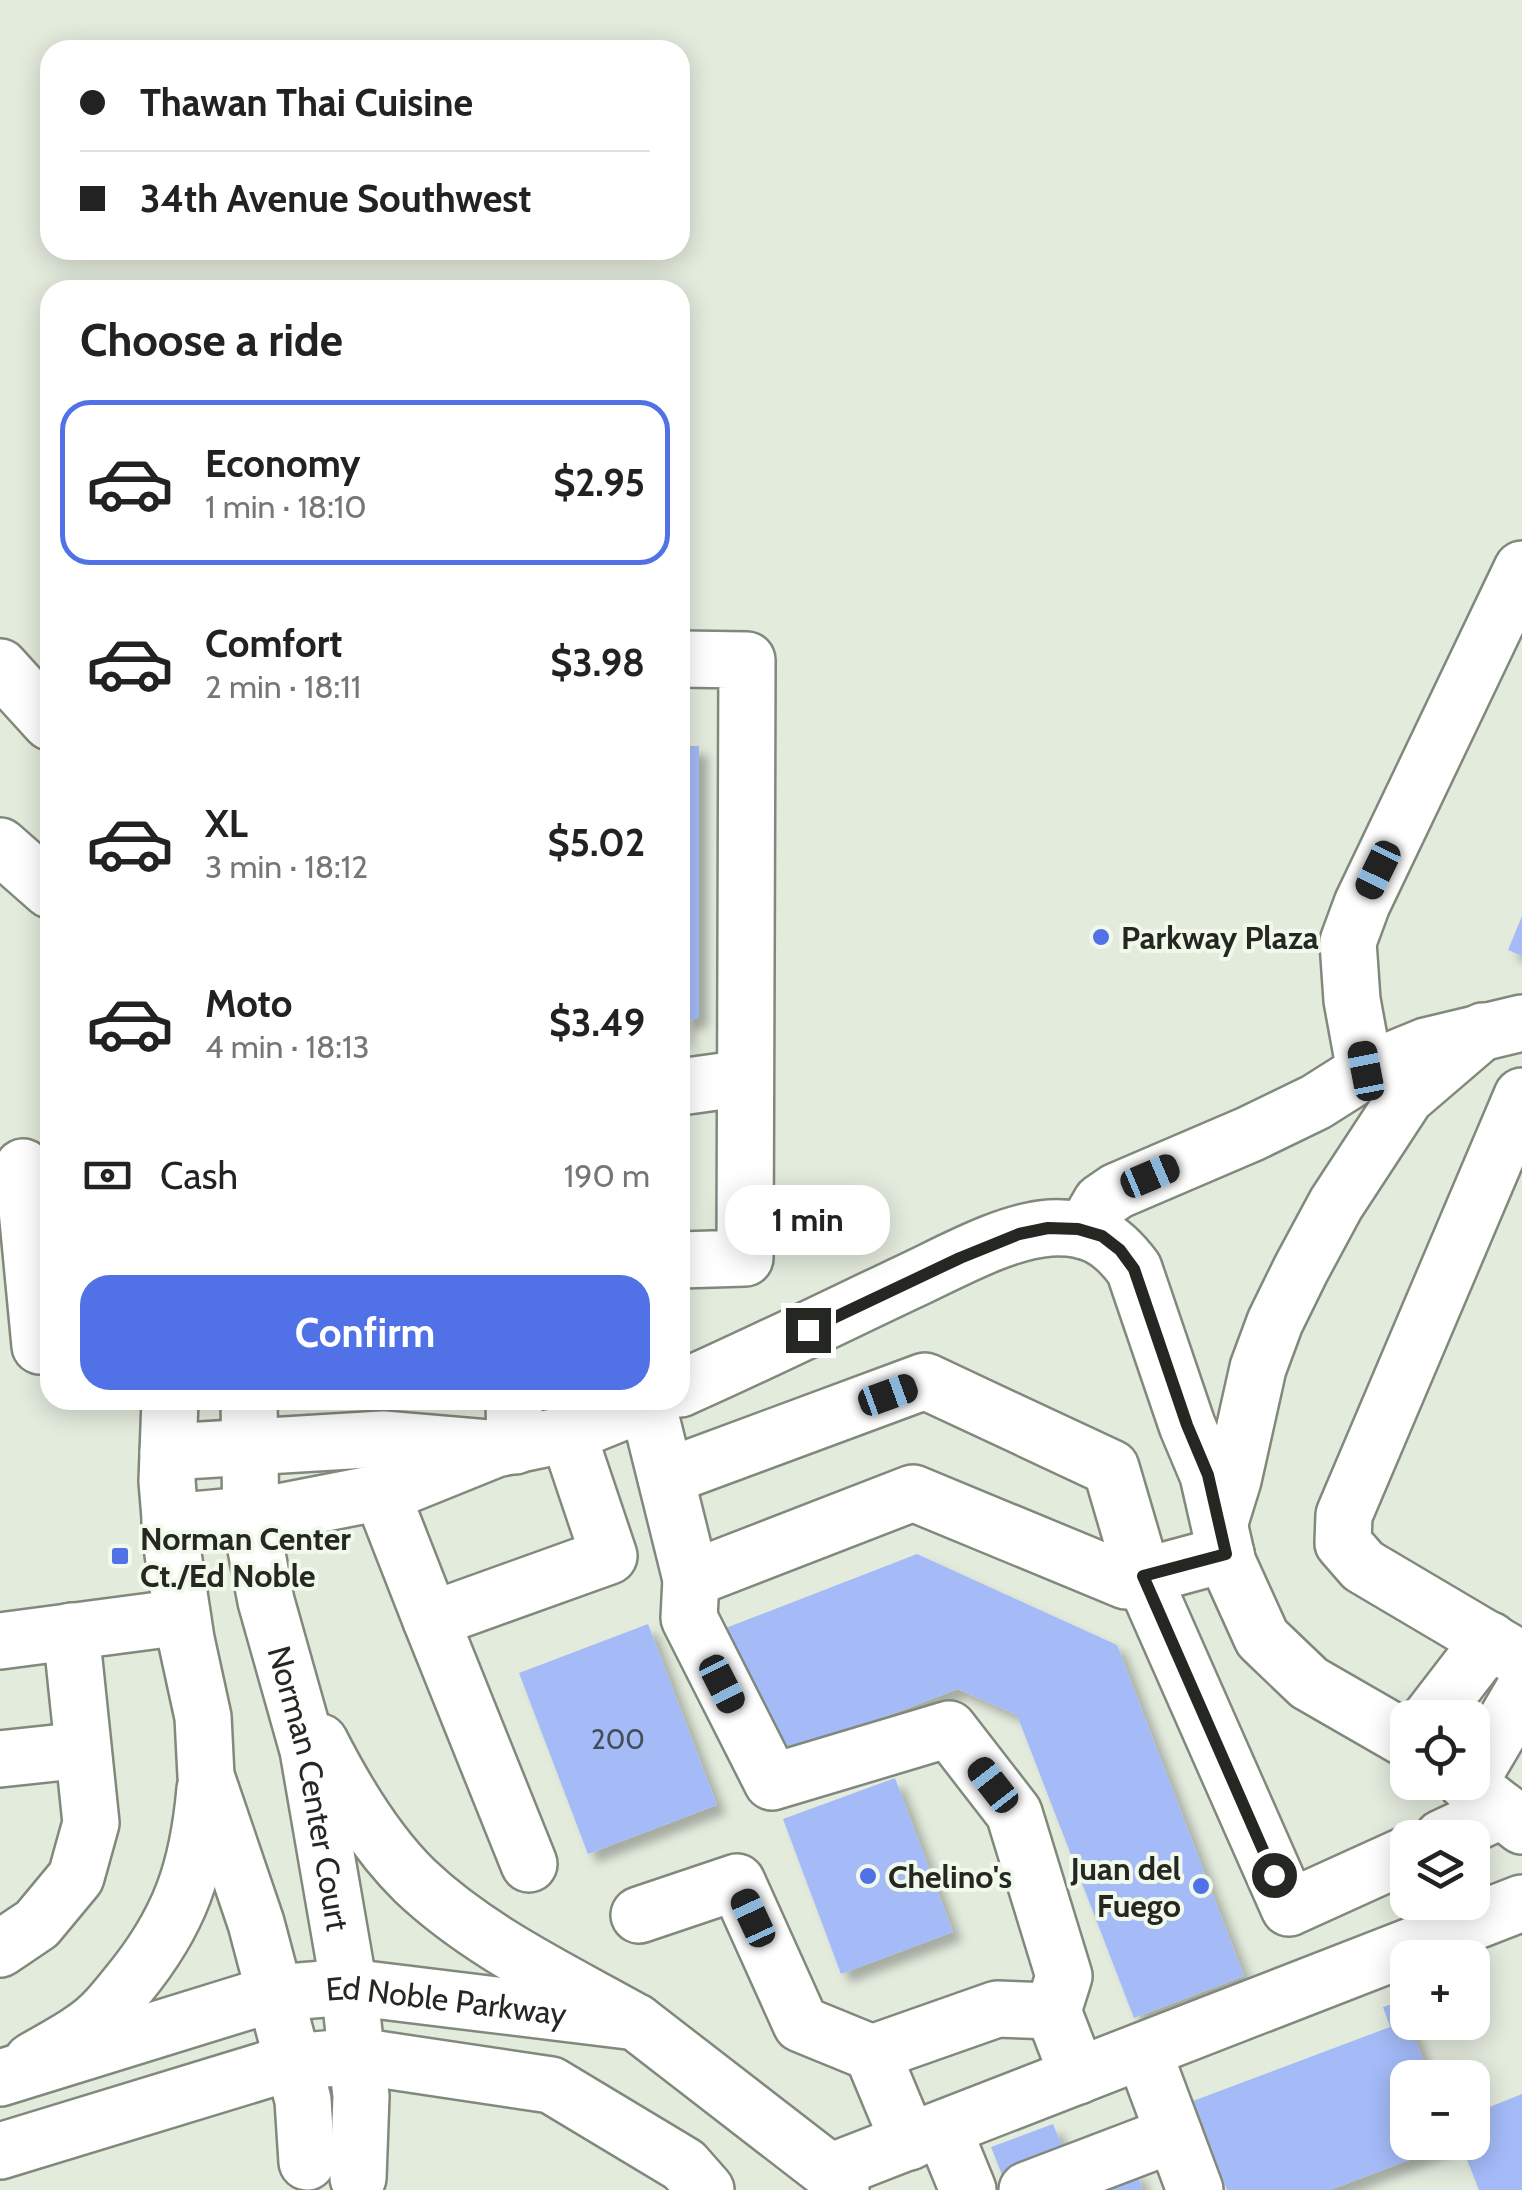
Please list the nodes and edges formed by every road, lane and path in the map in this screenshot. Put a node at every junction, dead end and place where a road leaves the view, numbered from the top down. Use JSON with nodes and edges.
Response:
{"nodes":[{"id":1,"x":1522,"y":569,"type":"edge"},
{"id":2,"x":690,"y":658,"type":"edge"},
{"id":3,"x":0,"y":667,"type":"edge"},
{"id":4,"x":40,"y":711,"type":"edge"},
{"id":5,"x":0,"y":846,"type":"edge"},
{"id":6,"x":40,"y":881,"type":"edge"},
{"id":7,"x":1503,"y":1027,"type":"edge"},
{"id":8,"x":1366,"y":1071,"type":"junction"},
{"id":9,"x":745,"y":1078,"type":"junction"},
{"id":10,"x":690,"y":1086,"type":"edge"},
{"id":11,"x":1522,"y":1096,"type":"edge"},
{"id":12,"x":23,"y":1167,"type":"dead end"},
{"id":13,"x":1084,"y":1231,"type":"junction"},
{"id":14,"x":690,"y":1260,"type":"edge"},
{"id":15,"x":30,"y":1347,"type":"edge"},
{"id":16,"x":690,"y":1383,"type":"edge"},
{"id":17,"x":628,"y":1410,"type":"edge"},
{"id":18,"x":661,"y":1410,"type":"edge"},
{"id":19,"x":250,"y":1424,"type":"edge"},
{"id":20,"x":169,"y":1426,"type":"edge"},
{"id":21,"x":509,"y":1432,"type":"edge"},
{"id":22,"x":568,"y":1434,"type":"junction"},
{"id":23,"x":666,"y":1477,"type":"junction"},
{"id":24,"x":381,"y":1492,"type":"junction"},
{"id":25,"x":250,"y":1514,"type":"junction"},
{"id":26,"x":170,"y":1522,"type":"junction"},
{"id":27,"x":1223,"y":1538,"type":"junction"},
{"id":28,"x":1143,"y":1576,"type":"junction"},
{"id":29,"x":691,"y":1578,"type":"junction"},
{"id":30,"x":182,"y":1618,"type":"junction"},
{"id":31,"x":431,"y":1620,"type":"junction"},
{"id":32,"x":70,"y":1632,"type":"junction"},
{"id":33,"x":0,"y":1641,"type":"edge"},
{"id":34,"x":1506,"y":1650,"type":"edge"},
{"id":35,"x":286,"y":1676,"type":"junction"},
{"id":36,"x":1522,"y":1693,"type":"edge"},
{"id":37,"x":1450,"y":1700,"type":"edge"},
{"id":38,"x":1390,"y":1730,"type":"edge"},
{"id":39,"x":83,"y":1750,"type":"junction"},
{"id":40,"x":0,"y":1759,"type":"edge"},
{"id":41,"x":206,"y":1776,"type":"junction"},
{"id":42,"x":1490,"y":1776,"type":"edge"},
{"id":43,"x":1477,"y":1800,"type":"edge"},
{"id":44,"x":1459,"y":1820,"type":"edge"},
{"id":45,"x":1390,"y":1862,"type":"edge"},
{"id":46,"x":530,"y":1864,"type":"dead end"},
{"id":47,"x":1522,"y":1903,"type":"edge"},
{"id":48,"x":640,"y":1915,"type":"dead end"},
{"id":49,"x":0,"y":1949,"type":"edge"},
{"id":50,"x":348,"y":1987,"type":"junction"},
{"id":51,"x":275,"y":1993,"type":"junction"},
{"id":52,"x":1052,"y":2011,"type":"junction"},
{"id":53,"x":636,"y":2022,"type":"junction"},
{"id":54,"x":1143,"y":2051,"type":"junction"},
{"id":55,"x":872,"y":2053,"type":"junction"},
{"id":56,"x":357,"y":2056,"type":"junction"},
{"id":57,"x":292,"y":2062,"type":"junction"},
{"id":58,"x":1078,"y":2076,"type":"junction"},
{"id":59,"x":3,"y":2077,"type":"edge"},
{"id":60,"x":1174,"y":2134,"type":"junction"},
{"id":61,"x":926,"y":2136,"type":"junction"},
{"id":62,"x":0,"y":2151,"type":"edge"},
{"id":63,"x":307,"y":2162,"type":"dead end"},
{"id":64,"x":358,"y":2178,"type":"dead end"},
{"id":65,"x":836,"y":2181,"type":"edge"},
{"id":66,"x":706,"y":2190,"type":"edge"},
{"id":67,"x":968,"y":2190,"type":"edge"},
{"id":68,"x":1027,"y":2190,"type":"edge"},
{"id":69,"x":1195,"y":2190,"type":"edge"}],
"edges":[{"from":1,"to":8,"type":"street"},
{"from":2,"to":9,"type":"street"},
{"from":3,"to":4,"type":"street"},
{"from":5,"to":6,"type":"street"},
{"from":7,"to":8,"type":"street"},
{"from":7,"to":27,"type":"street"},
{"from":8,"to":13,"type":"street"},
{"from":9,"to":10,"type":"street"},
{"from":9,"to":14,"type":"street"},
{"from":11,"to":34,"type":"street"},
{"from":12,"to":15,"type":"street"},
{"from":13,"to":16,"type":"street"},
{"from":13,"to":27,"type":"street"},
{"from":17,"to":22,"type":"street"},
{"from":18,"to":23,"type":"street"},
{"from":19,"to":20,"type":"street"},
{"from":19,"to":21,"type":"street"},
{"from":19,"to":25,"type":"street","name":"Norman Center Court"},
{"from":20,"to":26,"type":"street"},
{"from":21,"to":22,"type":"street"},
{"from":21,"to":24,"type":"street"},
{"from":22,"to":31,"type":"street"},
{"from":23,"to":28,"type":"street"},
{"from":23,"to":29,"type":"street"},
{"from":24,"to":25,"type":"street"},
{"from":24,"to":31,"type":"street"},
{"from":25,"to":26,"type":"street"},
{"from":25,"to":35,"type":"street","name":"Norman Center Court"},
{"from":26,"to":30,"type":"street"},
{"from":27,"to":28,"type":"street"},
{"from":27,"to":38,"type":"street"},
{"from":28,"to":29,"type":"street"},
{"from":28,"to":45,"type":"street"},
{"from":29,"to":52,"type":"street"},
{"from":30,"to":32,"type":"street"},
{"from":30,"to":41,"type":"street"},
{"from":31,"to":46,"type":"street"},
{"from":32,"to":33,"type":"street"},
{"from":32,"to":39,"type":"street"},
{"from":34,"to":37,"type":"street"},
{"from":35,"to":50,"type":"street","name":"Norman Center Court"},
{"from":35,"to":53,"type":"street"},
{"from":36,"to":42,"type":"street"},
{"from":39,"to":40,"type":"street"},
{"from":39,"to":49,"type":"street"},
{"from":41,"to":51,"type":"street"},
{"from":41,"to":59,"type":"street"},
{"from":43,"to":44,"type":"street"},
{"from":47,"to":54,"type":"street"},
{"from":48,"to":55,"type":"street"},
{"from":50,"to":51,"type":"street","name":"Ed Noble Parkway"},
{"from":50,"to":53,"type":"street","name":"Ed Noble Parkway"},
{"from":50,"to":56,"type":"street","name":"Norman Center Court"},
{"from":51,"to":57,"type":"street"},
{"from":51,"to":59,"type":"street","name":"Ed Noble Parkway"},
{"from":52,"to":55,"type":"street"},
{"from":52,"to":58,"type":"street"},
{"from":53,"to":65,"type":"street"},
{"from":54,"to":58,"type":"street"},
{"from":54,"to":60,"type":"street"},
{"from":55,"to":61,"type":"street"},
{"from":56,"to":57,"type":"street","name":"Ed Noble Parkway"},
{"from":56,"to":64,"type":"street","name":"Norman Center Court"},
{"from":56,"to":66,"type":"street","name":"Ed Noble Parkway"},
{"from":57,"to":62,"type":"street","name":"Ed Noble Parkway"},
{"from":57,"to":63,"type":"street"},
{"from":58,"to":61,"type":"street"},
{"from":60,"to":68,"type":"street"},
{"from":60,"to":69,"type":"street"},
{"from":61,"to":65,"type":"street"},
{"from":61,"to":67,"type":"street"}]}
